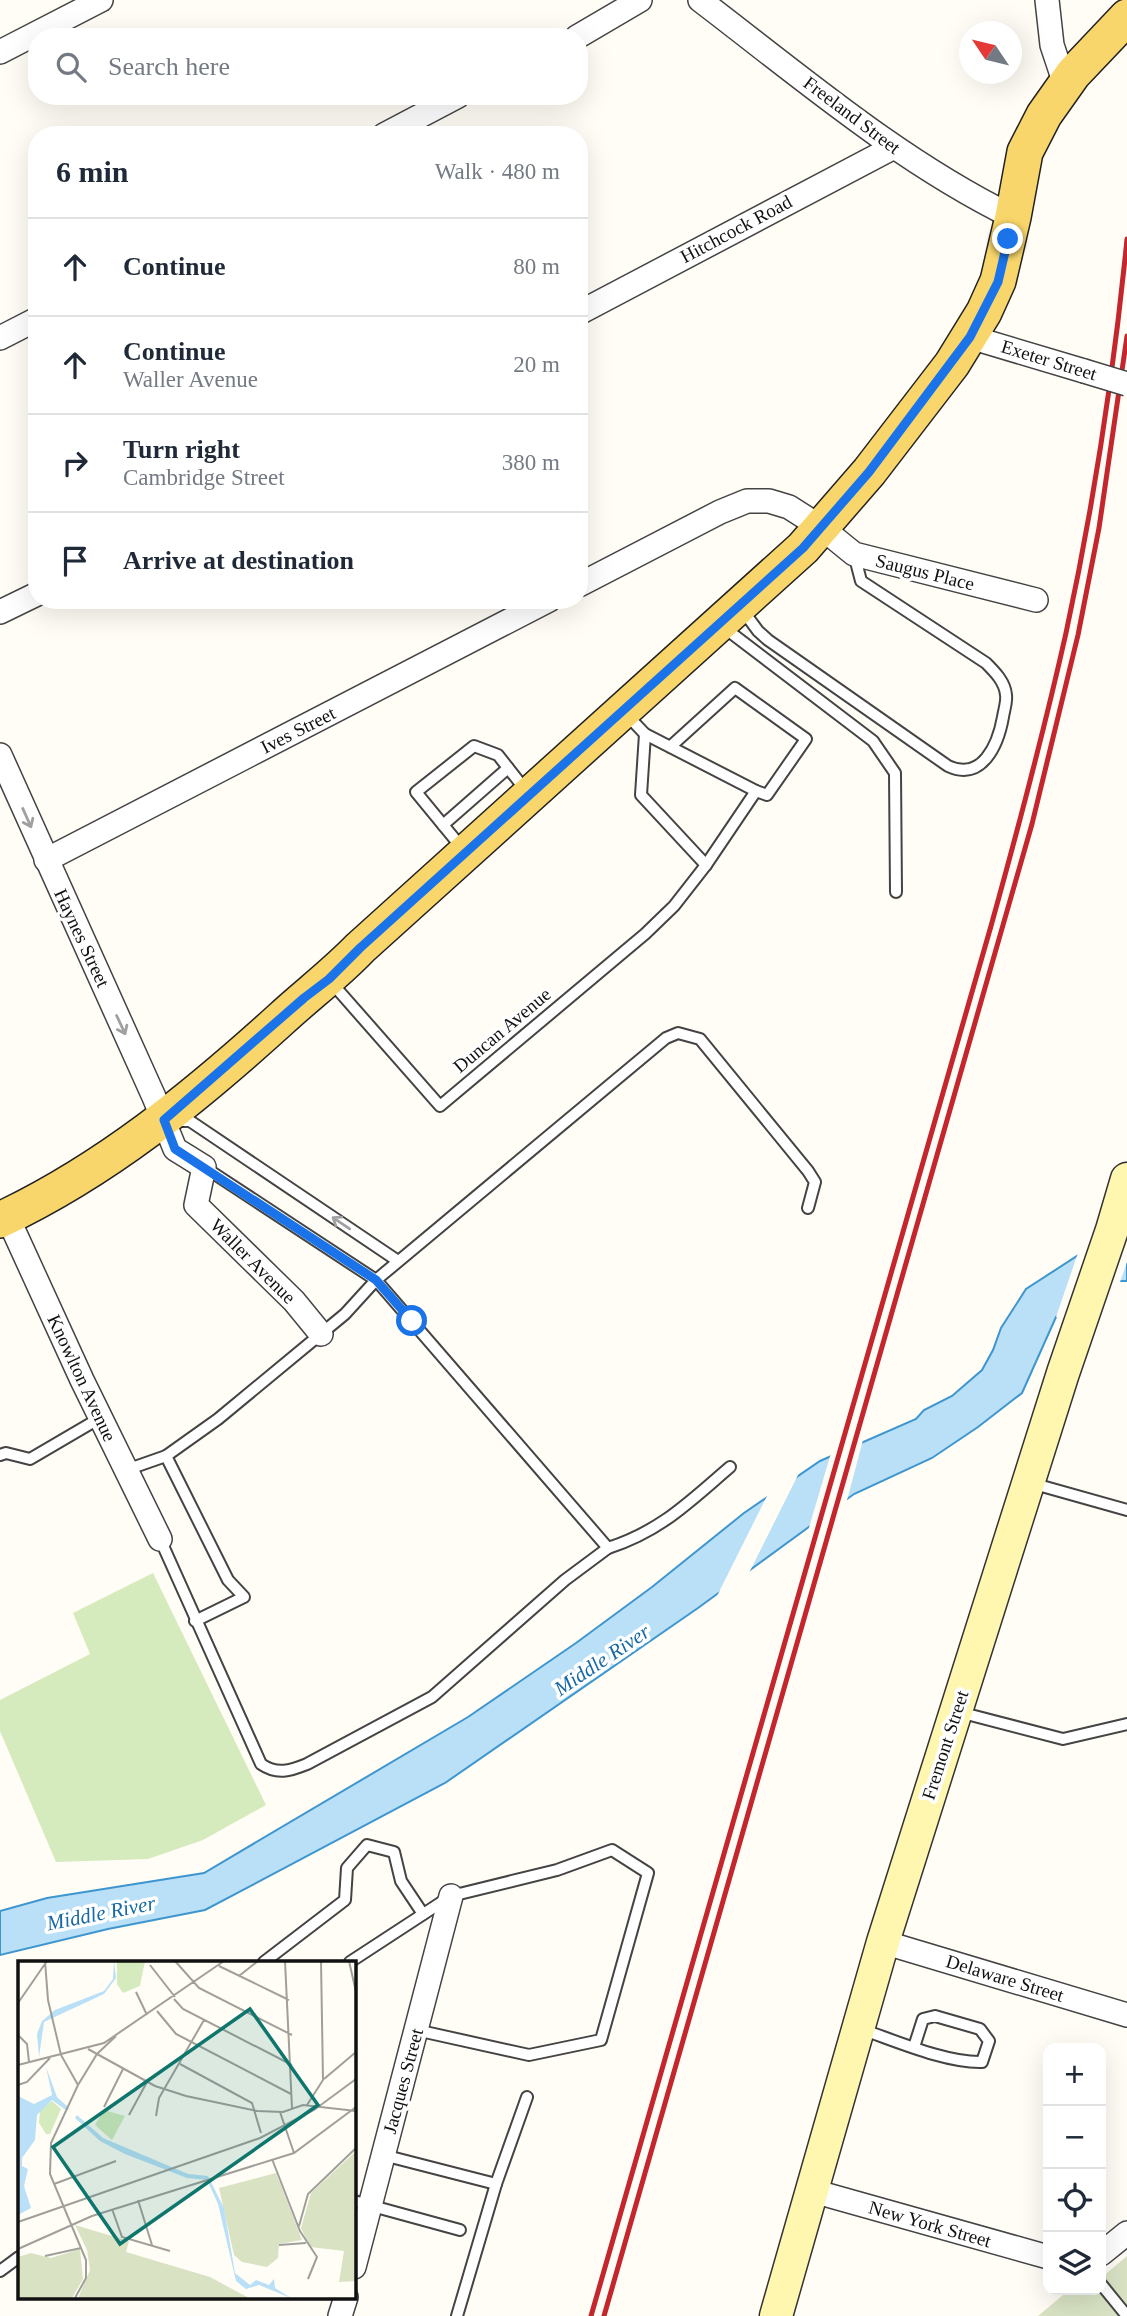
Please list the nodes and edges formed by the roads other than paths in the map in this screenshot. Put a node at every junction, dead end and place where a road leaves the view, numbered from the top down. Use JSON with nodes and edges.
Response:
{"nodes":[{"id":1,"x":101,"y":0,"type":"edge"},
{"id":2,"x":640,"y":0,"type":"edge"},
{"id":3,"x":700,"y":0,"type":"edge"},
{"id":4,"x":1047,"y":0,"type":"edge"},
{"id":5,"x":1122,"y":22,"type":"edge"},
{"id":6,"x":47,"y":28,"type":"edge"},
{"id":7,"x":588,"y":31,"type":"edge"},
{"id":8,"x":28,"y":38,"type":"edge"},
{"id":9,"x":0,"y":52,"type":"edge"},
{"id":10,"x":1065,"y":84,"type":"junction"},
{"id":11,"x":441,"y":105,"type":"edge"},
{"id":12,"x":401,"y":126,"type":"edge"},
{"id":13,"x":894,"y":147,"type":"junction"},
{"id":14,"x":1013,"y":217,"type":"junction"},
{"id":15,"x":588,"y":308,"type":"edge"},
{"id":16,"x":28,"y":324,"type":"edge"},
{"id":17,"x":970,"y":337,"type":"junction"},
{"id":18,"x":0,"y":338,"type":"edge"},
{"id":19,"x":1127,"y":384,"type":"edge"},
{"id":20,"x":821,"y":528,"type":"junction"},
{"id":21,"x":854,"y":554,"type":"junction"},
{"id":22,"x":588,"y":580,"type":"edge"},
{"id":23,"x":28,"y":598,"type":"edge"},
{"id":24,"x":1036,"y":600,"type":"dead end"},
{"id":25,"x":532,"y":609,"type":"edge"},
{"id":26,"x":0,"y":612,"type":"edge"},
{"id":27,"x":730,"y":615,"type":"junction"},
{"id":28,"x":634,"y":723,"type":"junction"},
{"id":29,"x":670,"y":747,"type":"junction"},
{"id":30,"x":0,"y":755,"type":"edge"},
{"id":31,"x":508,"y":768,"type":"junction"},
{"id":32,"x":756,"y":790,"type":"junction"},
{"id":33,"x":530,"y":795,"type":"junction"},
{"id":34,"x":443,"y":825,"type":"junction"},
{"id":35,"x":466,"y":852,"type":"junction"},
{"id":36,"x":46,"y":860,"type":"junction"},
{"id":37,"x":706,"y":864,"type":"junction"},
{"id":38,"x":896,"y":892,"type":"dead end"},
{"id":39,"x":329,"y":979,"type":"junction"},
{"id":40,"x":164,"y":1120,"type":"junction"},
{"id":41,"x":204,"y":1167,"type":"junction"},
{"id":42,"x":1127,"y":1179,"type":"edge"},
{"id":43,"x":808,"y":1208,"type":"dead end"},
{"id":44,"x":3,"y":1218,"type":"edge"},
{"id":45,"x":398,"y":1261,"type":"junction"},
{"id":46,"x":376,"y":1280,"type":"junction"},
{"id":47,"x":321,"y":1334,"type":"junction"},
{"id":48,"x":100,"y":1418,"type":"junction"},
{"id":49,"x":0,"y":1455,"type":"edge"},
{"id":50,"x":166,"y":1456,"type":"junction"},
{"id":51,"x":730,"y":1467,"type":"dead end"},
{"id":52,"x":126,"y":1470,"type":"junction"},
{"id":53,"x":1029,"y":1482,"type":"junction"},
{"id":54,"x":1127,"y":1510,"type":"edge"},
{"id":55,"x":160,"y":1539,"type":"joint"},
{"id":56,"x":608,"y":1548,"type":"junction"},
{"id":57,"x":195,"y":1621,"type":"junction"},
{"id":58,"x":956,"y":1711,"type":"junction"},
{"id":59,"x":1127,"y":1724,"type":"edge"},
{"id":60,"x":451,"y":1896,"type":"junction"},
{"id":61,"x":423,"y":1914,"type":"junction"},
{"id":62,"x":883,"y":1942,"type":"junction"},
{"id":63,"x":265,"y":1961,"type":"edge"},
{"id":64,"x":352,"y":1961,"type":"edge"},
{"id":65,"x":1127,"y":2015,"type":"edge"},
{"id":66,"x":858,"y":2028,"type":"junction"},
{"id":67,"x":416,"y":2030,"type":"junction"},
{"id":68,"x":914,"y":2047,"type":"junction"},
{"id":69,"x":527,"y":2096,"type":"dead end"},
{"id":70,"x":383,"y":2155,"type":"junction"},
{"id":71,"x":496,"y":2185,"type":"junction"},
{"id":72,"x":813,"y":2191,"type":"junction"},
{"id":73,"x":362,"y":2204,"type":"edge"},
{"id":74,"x":460,"y":2230,"type":"dead end"},
{"id":75,"x":1127,"y":2233,"type":"edge"},
{"id":76,"x":1106,"y":2250,"type":"edge"},
{"id":77,"x":1043,"y":2256,"type":"edge"},
{"id":78,"x":18,"y":2257,"type":"edge"},
{"id":79,"x":355,"y":2259,"type":"edge"},
{"id":80,"x":0,"y":2271,"type":"edge"},
{"id":81,"x":1106,"y":2290,"type":"edge"},
{"id":82,"x":346,"y":2298,"type":"edge"},
{"id":83,"x":340,"y":2316,"type":"edge"},
{"id":84,"x":457,"y":2316,"type":"edge"},
{"id":85,"x":776,"y":2316,"type":"edge"},
{"id":86,"x":1127,"y":2316,"type":"edge"}],
"edges":[{"from":1,"to":6,"type":"street"},
{"from":2,"to":7,"type":"street"},
{"from":3,"to":13,"type":"street","name":"Freeland Street"},
{"from":4,"to":10,"type":"street"},
{"from":5,"to":10,"type":"main road"},
{"from":8,"to":9,"type":"street"},
{"from":10,"to":14,"type":"main road"},
{"from":11,"to":12,"type":"street"},
{"from":13,"to":14,"type":"street","name":"Freeland Street"},
{"from":13,"to":15,"type":"street","name":"Hitchcock Road"},
{"from":14,"to":17,"type":"main road"},
{"from":16,"to":18,"type":"street"},
{"from":17,"to":19,"type":"street","name":"Exeter Street","bridge":true},
{"from":17,"to":20,"type":"main road"},
{"from":20,"to":21,"type":"street","name":"Saugus Place"},
{"from":20,"to":22,"type":"street"},
{"from":20,"to":27,"type":"main road"},
{"from":21,"to":24,"type":"street","name":"Saugus Place"},
{"from":21,"to":27,"type":"lane"},
{"from":23,"to":26,"type":"street"},
{"from":25,"to":36,"type":"street","name":"Ives Street"},
{"from":27,"to":28,"type":"main road"},
{"from":27,"to":38,"type":"lane"},
{"from":28,"to":29,"type":"lane"},
{"from":28,"to":33,"type":"main road"},
{"from":28,"to":37,"type":"lane"},
{"from":29,"to":32,"type":"lane"},
{"from":29,"to":32,"type":"lane"},
{"from":30,"to":36,"type":"street","name":"Haynes Street","one_way":true},
{"from":31,"to":33,"type":"lane"},
{"from":31,"to":34,"type":"lane"},
{"from":31,"to":34,"type":"lane"},
{"from":32,"to":37,"type":"lane"},
{"from":33,"to":35,"type":"main road"},
{"from":34,"to":35,"type":"lane"},
{"from":35,"to":39,"type":"main road"},
{"from":36,"to":40,"type":"street","name":"Haynes Street","one_way":true},
{"from":37,"to":39,"type":"lane","name":"Duncan Avenue"},
{"from":39,"to":40,"type":"main road"},
{"from":40,"to":41,"type":"street"},
{"from":40,"to":44,"type":"main road"},
{"from":45,"to":40,"type":"lane","one_way":true},
{"from":41,"to":46,"type":"lane"},
{"from":41,"to":47,"type":"street","name":"Waller Avenue"},
{"from":42,"to":53,"type":"street","name":"Fremont Street"},
{"from":43,"to":45,"type":"lane"},
{"from":44,"to":48,"type":"street","name":"Knowlton Avenue"},
{"from":45,"to":46,"type":"lane"},
{"from":46,"to":47,"type":"lane"},
{"from":46,"to":56,"type":"lane"},
{"from":47,"to":50,"type":"lane"},
{"from":48,"to":49,"type":"lane"},
{"from":48,"to":52,"type":"street","name":"Knowlton Avenue"},
{"from":50,"to":52,"type":"lane"},
{"from":50,"to":57,"type":"lane"},
{"from":51,"to":56,"type":"lane"},
{"from":52,"to":55,"type":"street","name":"Knowlton Avenue"},
{"from":53,"to":54,"type":"lane"},
{"from":53,"to":58,"type":"street","name":"Fremont Street"},
{"from":55,"to":57,"type":"lane"},
{"from":56,"to":57,"type":"lane"},
{"from":58,"to":59,"type":"lane"},
{"from":58,"to":62,"type":"street","name":"Fremont Street"},
{"from":60,"to":61,"type":"lane"},
{"from":60,"to":67,"type":"street","name":"Jacques Street"},
{"from":60,"to":67,"type":"lane"},
{"from":61,"to":63,"type":"lane"},
{"from":61,"to":64,"type":"lane"},
{"from":62,"to":65,"type":"street","name":"Delaware Street"},
{"from":62,"to":66,"type":"street","name":"Fremont Street"},
{"from":66,"to":68,"type":"lane"},
{"from":66,"to":72,"type":"street","name":"Fremont Street"},
{"from":67,"to":70,"type":"street","name":"Jacques Street"},
{"from":68,"to":68,"type":"lane"},
{"from":69,"to":71,"type":"lane"},
{"from":70,"to":71,"type":"lane"},
{"from":70,"to":73,"type":"street","name":"Jacques Street"},
{"from":71,"to":84,"type":"lane"},
{"from":72,"to":77,"type":"street","name":"New York Street"},
{"from":72,"to":85,"type":"street","name":"Fremont Street"},
{"from":73,"to":74,"type":"lane"},
{"from":73,"to":79,"type":"street","name":"Jacques Street"},
{"from":75,"to":76,"type":"street"},
{"from":78,"to":80,"type":"lane"},
{"from":81,"to":86,"type":"lane"},
{"from":82,"to":83,"type":"street"}]}
